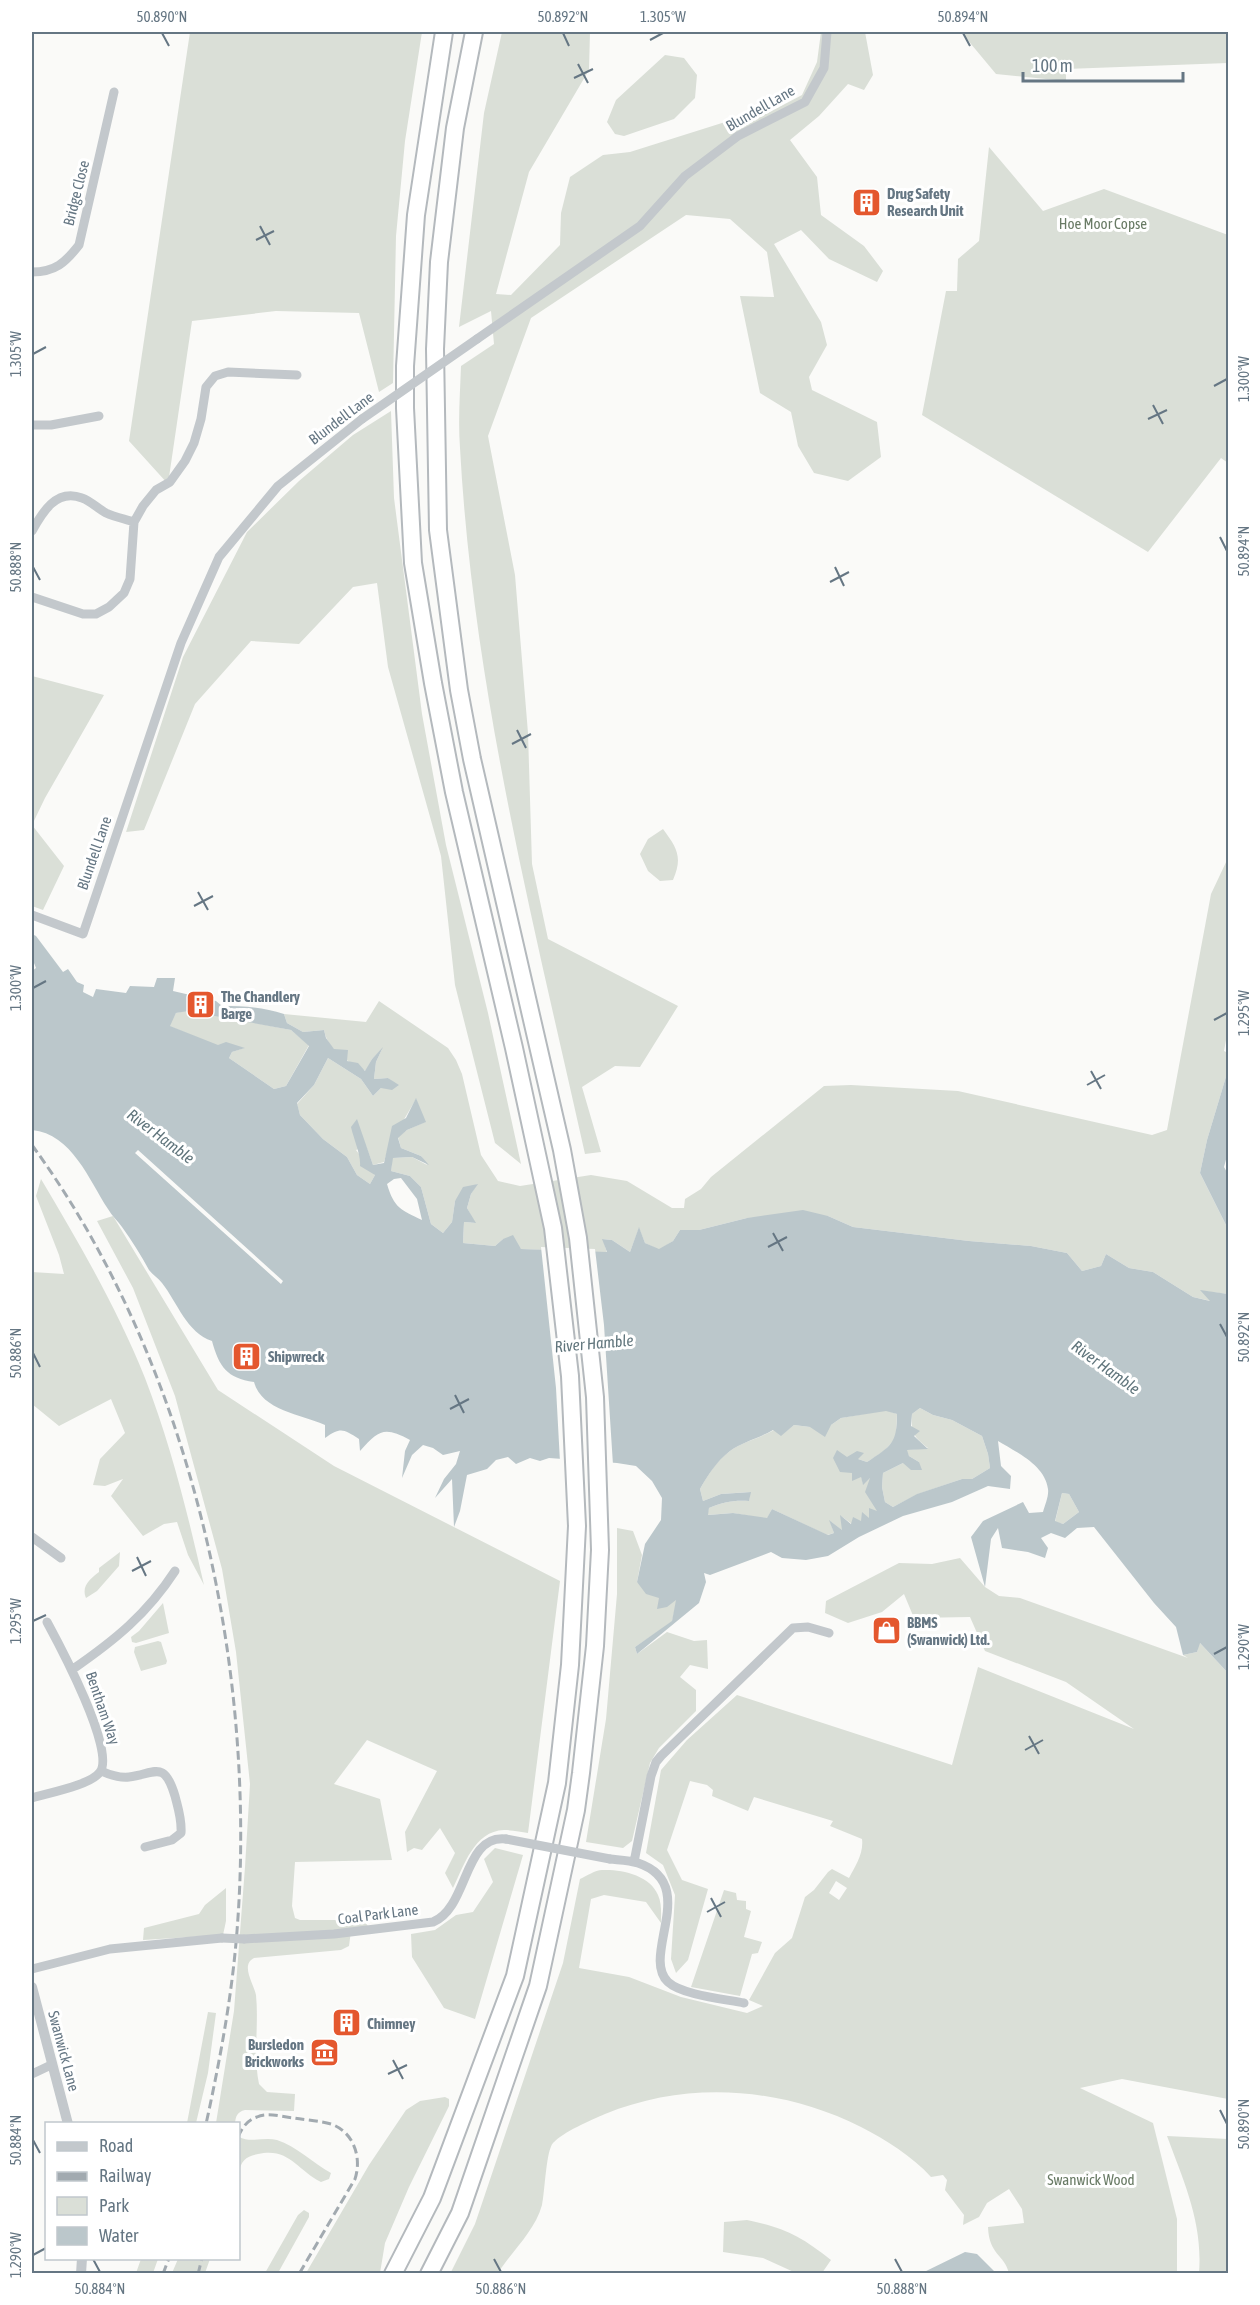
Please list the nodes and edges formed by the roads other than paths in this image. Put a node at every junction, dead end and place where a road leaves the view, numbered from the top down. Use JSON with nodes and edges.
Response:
{"nodes":[{"id":1,"x":444,"y":32,"type":"edge"},
{"id":2,"x":474,"y":32,"type":"edge"},
{"id":3,"x":827,"y":32,"type":"edge"},
{"id":4,"x":114,"y":92,"type":"dead end"},
{"id":5,"x":32,"y":272,"type":"edge"},
{"id":6,"x":297,"y":375,"type":"dead end"},
{"id":7,"x":99,"y":416,"type":"dead end"},
{"id":8,"x":32,"y":425,"type":"edge"},
{"id":9,"x":134,"y":522,"type":"junction"},
{"id":10,"x":32,"y":531,"type":"edge"},
{"id":11,"x":32,"y":597,"type":"edge"},
{"id":12,"x":32,"y":915,"type":"edge"},
{"id":13,"x":32,"y":1538,"type":"edge"},
{"id":14,"x":61,"y":1558,"type":"dead end"},
{"id":15,"x":175,"y":1571,"type":"dead end"},
{"id":16,"x":47,"y":1623,"type":"dead end"},
{"id":17,"x":829,"y":1633,"type":"dead end"},
{"id":18,"x":73,"y":1669,"type":"junction"},
{"id":19,"x":101,"y":1771,"type":"junction"},
{"id":20,"x":32,"y":1798,"type":"edge"},
{"id":21,"x":145,"y":1847,"type":"dead end"},
{"id":22,"x":634,"y":1862,"type":"junction"},
{"id":23,"x":32,"y":1969,"type":"edge"},
{"id":24,"x":32,"y":1987,"type":"edge"},
{"id":25,"x":744,"y":2003,"type":"dead end"},
{"id":26,"x":51,"y":2065,"type":"junction"},
{"id":27,"x":32,"y":2074,"type":"edge"},
{"id":28,"x":67,"y":2122,"type":"edge"},
{"id":29,"x":393,"y":2274,"type":"edge"},
{"id":30,"x":429,"y":2274,"type":"edge"}],
"edges":[{"from":1,"to":29,"type":"highway"},
{"from":2,"to":30,"type":"highway"},
{"from":3,"to":12,"type":"street","name":"Blundell Lane","bridge":true},
{"from":4,"to":5,"type":"street","name":"Bridge Close"},
{"from":6,"to":9,"type":"street"},
{"from":7,"to":8,"type":"street"},
{"from":9,"to":10,"type":"street"},
{"from":9,"to":11,"type":"street"},
{"from":13,"to":14,"type":"street"},
{"from":15,"to":18,"type":"street"},
{"from":16,"to":18,"type":"street","name":"Bentham Way"},
{"from":17,"to":22,"type":"street"},
{"from":18,"to":19,"type":"street","name":"Bentham Way"},
{"from":19,"to":20,"type":"street"},
{"from":19,"to":21,"type":"street"},
{"from":22,"to":23,"type":"street","name":"Coal Park Lane","bridge":true},
{"from":22,"to":25,"type":"street"},
{"from":24,"to":26,"type":"street","name":"Swanwick Lane"},
{"from":26,"to":27,"type":"street"},
{"from":26,"to":28,"type":"street","name":"Swanwick Lane"}]}
